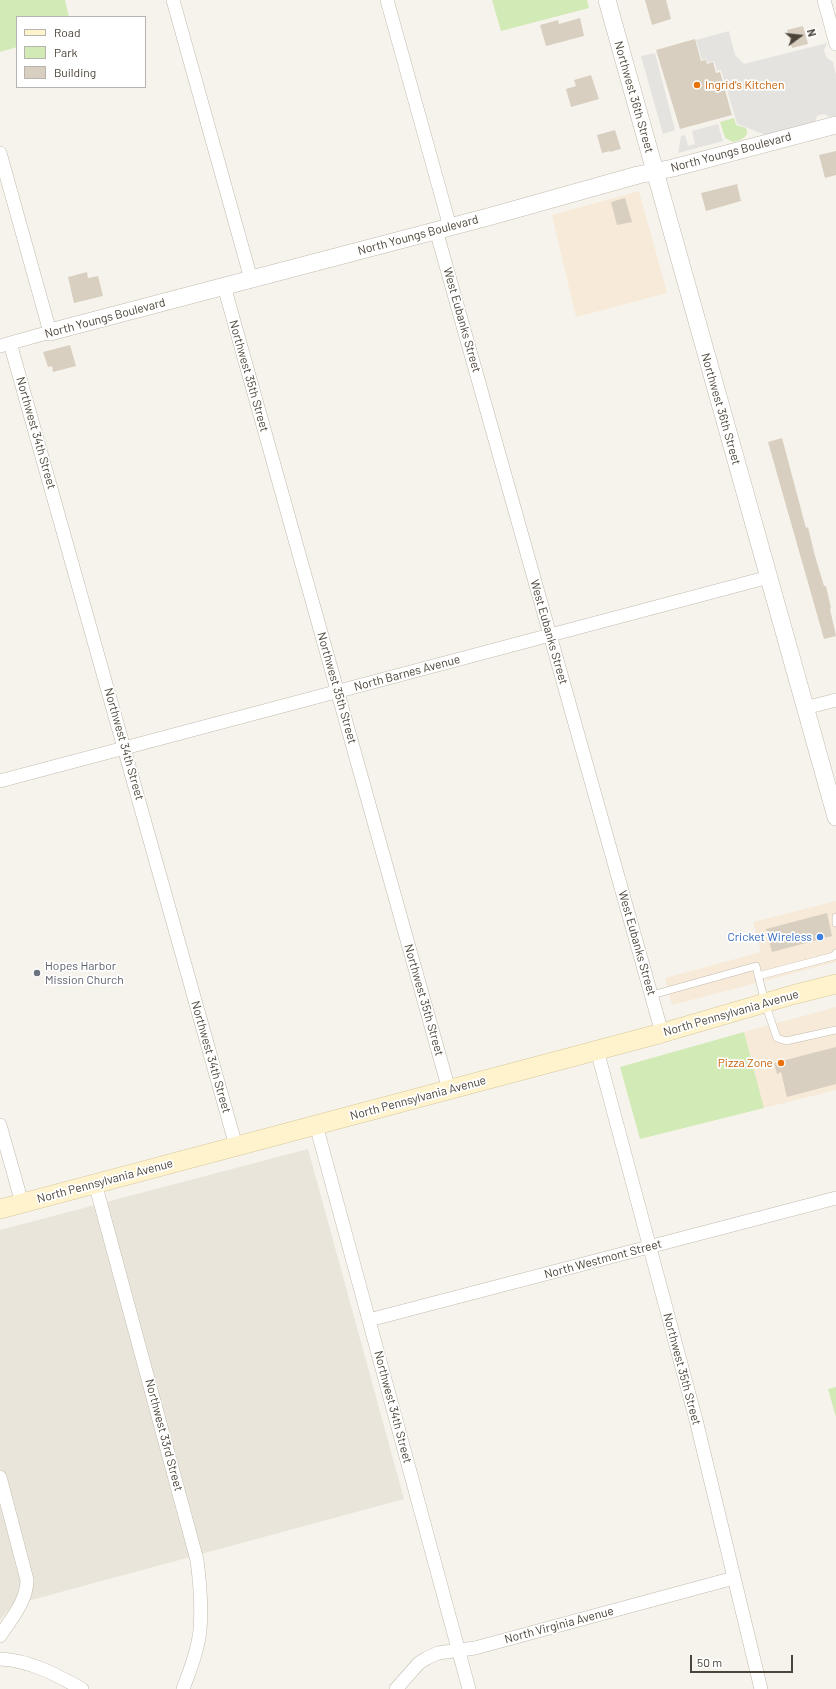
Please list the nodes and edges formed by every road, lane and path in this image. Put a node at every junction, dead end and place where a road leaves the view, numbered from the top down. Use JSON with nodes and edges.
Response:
{"nodes":[{"id":1,"x":173,"y":0,"type":"edge"},
{"id":2,"x":387,"y":0,"type":"edge"},
{"id":3,"x":607,"y":0,"type":"edge"},
{"id":4,"x":824,"y":0,"type":"edge"},
{"id":5,"x":836,"y":44,"type":"edge"},
{"id":6,"x":836,"y":124,"type":"edge"},
{"id":7,"x":0,"y":153,"type":"edge"},
{"id":8,"x":655,"y":171,"type":"junction"},
{"id":9,"x":443,"y":228,"type":"junction"},
{"id":10,"x":251,"y":279,"type":"junction"},
{"id":11,"x":224,"y":286,"type":"junction"},
{"id":12,"x":50,"y":332,"type":"junction"},
{"id":13,"x":5,"y":344,"type":"edge"},
{"id":14,"x":768,"y":577,"type":"junction"},
{"id":15,"x":549,"y":635,"type":"junction"},
{"id":16,"x":338,"y":691,"type":"junction"},
{"id":17,"x":836,"y":700,"type":"edge"},
{"id":18,"x":805,"y":708,"type":"junction"},
{"id":19,"x":125,"y":748,"type":"junction"},
{"id":20,"x":0,"y":781,"type":"edge"},
{"id":21,"x":836,"y":817,"type":"edge"},
{"id":22,"x":836,"y":917,"type":"edge"},
{"id":23,"x":836,"y":923,"type":"edge"},
{"id":24,"x":836,"y":953,"type":"edge"},
{"id":25,"x":758,"y":976,"type":"junction"},
{"id":26,"x":836,"y":984,"type":"edge"},
{"id":27,"x":652,"y":995,"type":"junction"},
{"id":28,"x":765,"y":1003,"type":"junction"},
{"id":29,"x":836,"y":1030,"type":"edge"},
{"id":30,"x":662,"y":1033,"type":"junction"},
{"id":31,"x":597,"y":1050,"type":"junction"},
{"id":32,"x":449,"y":1090,"type":"junction"},
{"id":33,"x":0,"y":1125,"type":"edge"},
{"id":34,"x":316,"y":1125,"type":"junction"},
{"id":35,"x":236,"y":1146,"type":"junction"},
{"id":36,"x":95,"y":1183,"type":"junction"},
{"id":37,"x":836,"y":1198,"type":"edge"},
{"id":38,"x":22,"y":1203,"type":"junction"},
{"id":39,"x":0,"y":1209,"type":"edge"},
{"id":40,"x":650,"y":1247,"type":"junction"},
{"id":41,"x":369,"y":1320,"type":"junction"},
{"id":42,"x":0,"y":1477,"type":"edge"},
{"id":43,"x":734,"y":1578,"type":"junction"},
{"id":44,"x":0,"y":1636,"type":"edge"},
{"id":45,"x":459,"y":1650,"type":"junction"},
{"id":46,"x":0,"y":1659,"type":"edge"},
{"id":47,"x":82,"y":1689,"type":"edge"},
{"id":48,"x":183,"y":1689,"type":"edge"},
{"id":49,"x":396,"y":1689,"type":"edge"},
{"id":50,"x":469,"y":1689,"type":"edge"},
{"id":51,"x":761,"y":1689,"type":"edge"}],
"edges":[{"from":1,"to":10,"type":"street"},
{"from":2,"to":9,"type":"street","name":"West Eubanks Street"},
{"from":3,"to":8,"type":"street","name":"Northwest 36th Street"},
{"from":4,"to":5,"type":"street"},
{"from":6,"to":8,"type":"street","name":"North Youngs Boulevard"},
{"from":7,"to":12,"type":"street"},
{"from":8,"to":9,"type":"street","name":"North Youngs Boulevard"},
{"from":8,"to":14,"type":"street","name":"Northwest 36th Street"},
{"from":9,"to":10,"type":"street","name":"North Youngs Boulevard"},
{"from":9,"to":15,"type":"street","name":"West Eubanks Street"},
{"from":10,"to":11,"type":"street","name":"North Youngs Boulevard"},
{"from":11,"to":12,"type":"street","name":"North Youngs Boulevard"},
{"from":11,"to":16,"type":"street","name":"Northwest 35th Street"},
{"from":12,"to":13,"type":"street","name":"North Youngs Boulevard"},
{"from":13,"to":19,"type":"street","name":"Northwest 34th Street"},
{"from":14,"to":15,"type":"street","name":"North Barnes Avenue"},
{"from":14,"to":18,"type":"street","name":"Northwest 36th Street"},
{"from":15,"to":16,"type":"street","name":"North Barnes Avenue"},
{"from":15,"to":27,"type":"street","name":"West Eubanks Street"},
{"from":16,"to":19,"type":"street","name":"North Barnes Avenue"},
{"from":16,"to":32,"type":"street","name":"Northwest 35th Street"},
{"from":17,"to":18,"type":"street"},
{"from":18,"to":21,"type":"street","name":"Northwest 36th Street"},
{"from":19,"to":20,"type":"street","name":"North Barnes Avenue"},
{"from":19,"to":35,"type":"street","name":"Northwest 34th Street"},
{"from":22,"to":23,"type":"lane"},
{"from":24,"to":25,"type":"lane"},
{"from":25,"to":27,"type":"lane"},
{"from":25,"to":28,"type":"lane"},
{"from":26,"to":28,"type":"main road","name":"North Pennsylvania Avenue"},
{"from":27,"to":30,"type":"street","name":"West Eubanks Street"},
{"from":28,"to":29,"type":"lane"},
{"from":28,"to":30,"type":"main road","name":"North Pennsylvania Avenue"},
{"from":30,"to":31,"type":"main road","name":"North Pennsylvania Avenue"},
{"from":31,"to":32,"type":"main road","name":"North Pennsylvania Avenue"},
{"from":31,"to":40,"type":"street","name":"Northwest 35th Street"},
{"from":32,"to":34,"type":"main road","name":"North Pennsylvania Avenue"},
{"from":33,"to":38,"type":"street"},
{"from":34,"to":35,"type":"main road","name":"North Pennsylvania Avenue"},
{"from":34,"to":41,"type":"street","name":"Northwest 34th Street"},
{"from":35,"to":36,"type":"main road","name":"North Pennsylvania Avenue"},
{"from":36,"to":38,"type":"main road","name":"North Pennsylvania Avenue"},
{"from":36,"to":48,"type":"street","name":"Northwest 33rd Street"},
{"from":37,"to":40,"type":"street","name":"North Westmont Street"},
{"from":38,"to":39,"type":"main road","name":"North Pennsylvania Avenue"},
{"from":40,"to":41,"type":"street","name":"North Westmont Street"},
{"from":40,"to":43,"type":"street","name":"Northwest 35th Street"},
{"from":41,"to":45,"type":"street","name":"Northwest 34th Street"},
{"from":42,"to":44,"type":"street"},
{"from":43,"to":45,"type":"street","name":"North Virginia Avenue"},
{"from":43,"to":51,"type":"street","name":"Northwest 35th Street"},
{"from":45,"to":49,"type":"street","name":"North Virginia Avenue"},
{"from":45,"to":50,"type":"street","name":"Northwest 34th Street"},
{"from":46,"to":47,"type":"street"}]}
